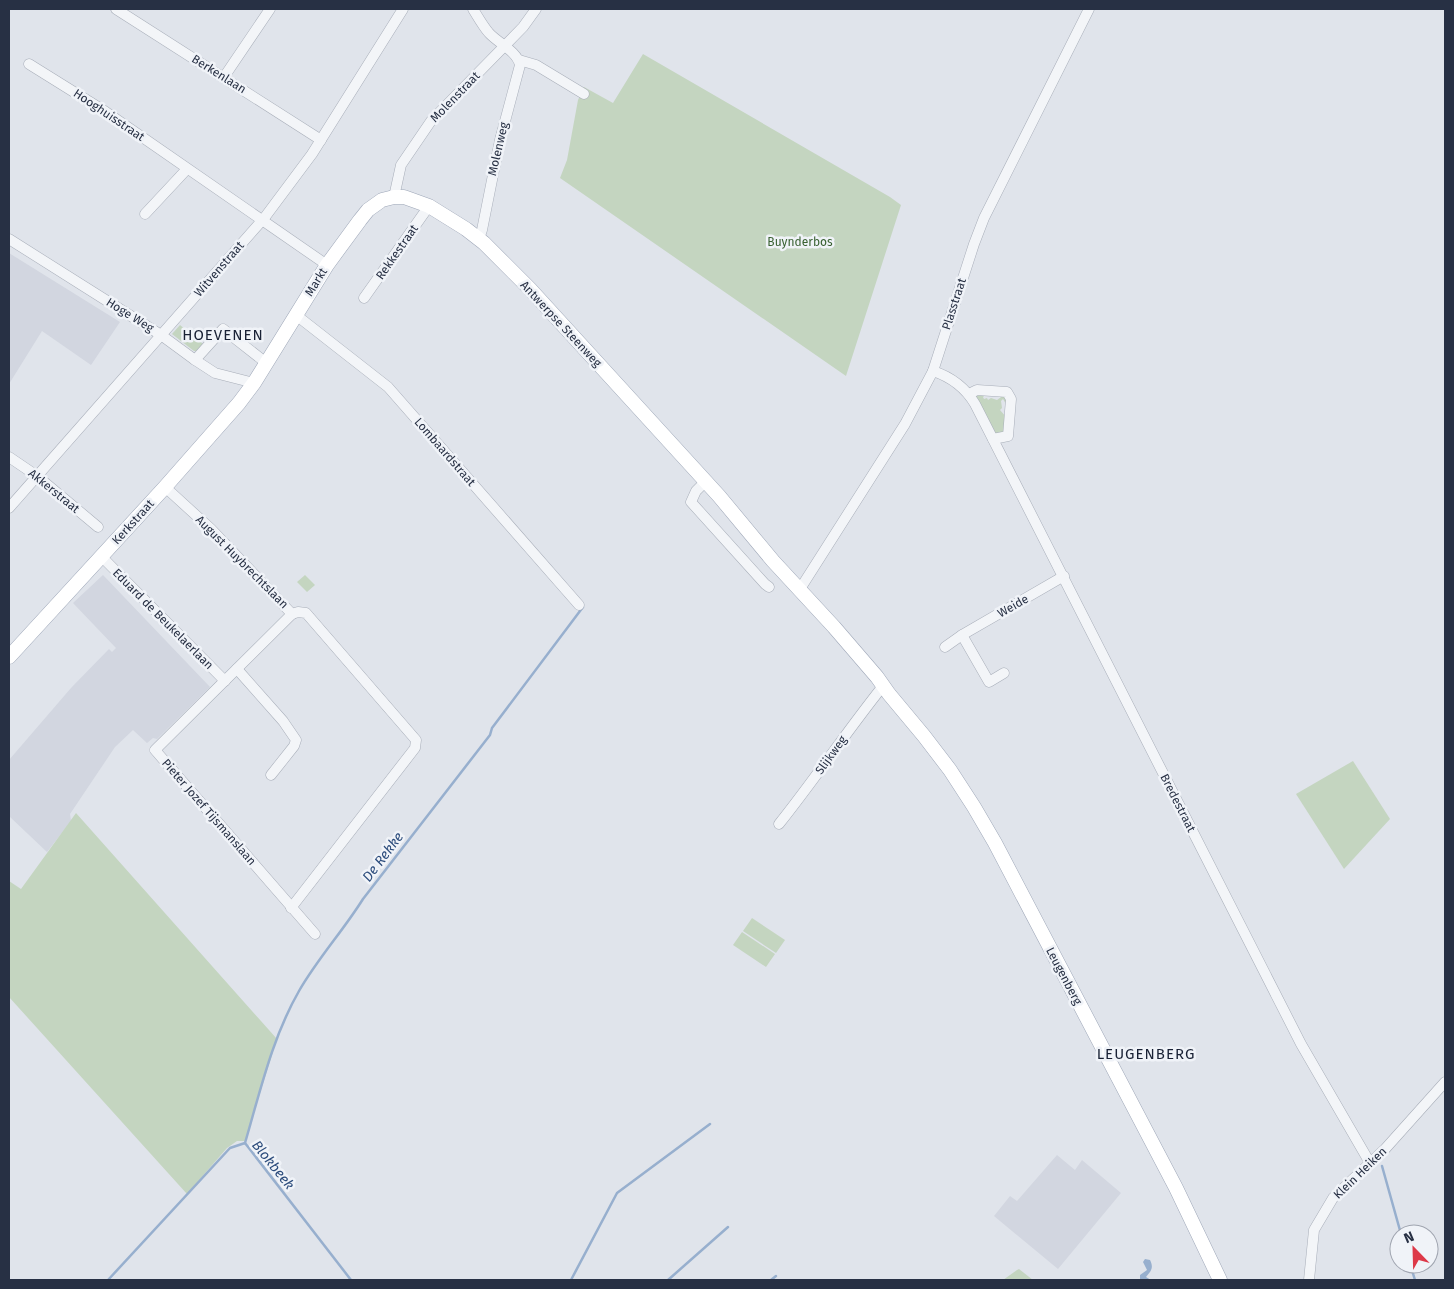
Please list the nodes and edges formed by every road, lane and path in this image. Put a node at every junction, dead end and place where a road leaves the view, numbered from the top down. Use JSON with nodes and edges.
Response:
{"nodes":[{"id":1,"x":116,"y":9,"type":"edge"},
{"id":2,"x":270,"y":9,"type":"edge"},
{"id":3,"x":403,"y":9,"type":"edge"},
{"id":4,"x":473,"y":9,"type":"edge"},
{"id":5,"x":536,"y":9,"type":"edge"},
{"id":6,"x":1089,"y":9,"type":"edge"},
{"id":7,"x":504,"y":47,"type":"junction"},
{"id":8,"x":519,"y":60,"type":"junction"},
{"id":9,"x":29,"y":64,"type":"dead end"},
{"id":10,"x":224,"y":77,"type":"junction"},
{"id":11,"x":584,"y":94,"type":"dead end"},
{"id":12,"x":321,"y":140,"type":"junction"},
{"id":13,"x":187,"y":169,"type":"junction"},
{"id":14,"x":394,"y":197,"type":"junction"},
{"id":15,"x":429,"y":206,"type":"junction"},
{"id":16,"x":146,"y":214,"type":"dead end"},
{"id":17,"x":261,"y":221,"type":"junction"},
{"id":18,"x":9,"y":239,"type":"edge"},
{"id":19,"x":479,"y":239,"type":"junction"},
{"id":20,"x":327,"y":265,"type":"junction"},
{"id":21,"x":364,"y":298,"type":"dead end"},
{"id":22,"x":296,"y":315,"type":"junction"},
{"id":23,"x":162,"y":335,"type":"junction"},
{"id":24,"x":195,"y":360,"type":"junction"},
{"id":25,"x":265,"y":362,"type":"junction"},
{"id":26,"x":933,"y":371,"type":"junction"},
{"id":27,"x":254,"y":383,"type":"junction"},
{"id":28,"x":969,"y":394,"type":"junction"},
{"id":29,"x":993,"y":439,"type":"junction"},
{"id":30,"x":9,"y":457,"type":"edge"},
{"id":31,"x":37,"y":476,"type":"junction"},
{"id":32,"x":705,"y":482,"type":"junction"},
{"id":33,"x":165,"y":487,"type":"junction"},
{"id":34,"x":9,"y":508,"type":"edge"},
{"id":35,"x":98,"y":527,"type":"dead end"},
{"id":36,"x":102,"y":557,"type":"junction"},
{"id":37,"x":1064,"y":576,"type":"junction"},
{"id":38,"x":769,"y":587,"type":"dead end"},
{"id":39,"x":800,"y":590,"type":"junction"},
{"id":40,"x":579,"y":605,"type":"dead end"},
{"id":41,"x":292,"y":614,"type":"junction"},
{"id":42,"x":962,"y":635,"type":"junction"},
{"id":43,"x":944,"y":647,"type":"dead end"},
{"id":44,"x":9,"y":657,"type":"edge"},
{"id":45,"x":238,"y":669,"type":"junction"},
{"id":46,"x":1004,"y":674,"type":"dead end"},
{"id":47,"x":225,"y":681,"type":"junction"},
{"id":48,"x":884,"y":686,"type":"junction"},
{"id":49,"x":271,"y":775,"type":"dead end"},
{"id":50,"x":779,"y":824,"type":"dead end"},
{"id":51,"x":290,"y":908,"type":"junction"},
{"id":52,"x":315,"y":934,"type":"dead end"},
{"id":53,"x":1445,"y":1082,"type":"edge"},
{"id":54,"x":1370,"y":1163,"type":"junction"},
{"id":55,"x":1220,"y":1280,"type":"edge"},
{"id":56,"x":1309,"y":1280,"type":"edge"}],
"edges":[{"from":1,"to":10,"type":"street","name":"Berkenlaan"},
{"from":2,"to":10,"type":"street"},
{"from":3,"to":12,"type":"street","name":"Witvenstraat"},
{"from":4,"to":7,"type":"street"},
{"from":5,"to":7,"type":"street","name":"Molenstraat"},
{"from":6,"to":26,"type":"street","name":"Plasstraat"},
{"from":7,"to":8,"type":"street"},
{"from":7,"to":14,"type":"street","name":"Molenstraat"},
{"from":8,"to":11,"type":"street"},
{"from":8,"to":19,"type":"street","name":"Molenweg"},
{"from":9,"to":13,"type":"street","name":"Hooghuisstraat"},
{"from":10,"to":12,"type":"street","name":"Berkenlaan"},
{"from":12,"to":17,"type":"street","name":"Witvenstraat"},
{"from":13,"to":16,"type":"street"},
{"from":13,"to":17,"type":"street","name":"Hooghuisstraat"},
{"from":14,"to":15,"type":"main road","name":"Antwerpse Steenweg"},
{"from":14,"to":20,"type":"main road","name":"Markt"},
{"from":15,"to":19,"type":"main road","name":"Antwerpse Steenweg"},
{"from":15,"to":21,"type":"street","name":"Rekkestraat"},
{"from":17,"to":20,"type":"street","name":"Hooghuisstraat"},
{"from":17,"to":23,"type":"street","name":"Witvenstraat"},
{"from":18,"to":23,"type":"street","name":"Hoge Weg"},
{"from":19,"to":32,"type":"main road","name":"Antwerpse Steenweg"},
{"from":20,"to":22,"type":"main road","name":"Markt"},
{"from":22,"to":25,"type":"main road","name":"Markt"},
{"from":22,"to":40,"type":"street","name":"Lombaardstraat"},
{"from":23,"to":24,"type":"street","name":"Hoge Weg"},
{"from":23,"to":31,"type":"street","name":"Witvenstraat"},
{"from":24,"to":25,"type":"street"},
{"from":24,"to":27,"type":"street","name":"Hoge Weg"},
{"from":25,"to":27,"type":"main road","name":"Markt"},
{"from":26,"to":28,"type":"street","name":"Bredestraat"},
{"from":26,"to":39,"type":"street","name":"Plasstraat"},
{"from":27,"to":33,"type":"main road","name":"Kerkstraat"},
{"from":28,"to":29,"type":"street","name":"Bredestraat"},
{"from":28,"to":29,"type":"street"},
{"from":29,"to":37,"type":"street","name":"Bredestraat"},
{"from":30,"to":31,"type":"street","name":"Akkerstraat"},
{"from":31,"to":34,"type":"street","name":"Witvenstraat"},
{"from":31,"to":35,"type":"street","name":"Akkerstraat"},
{"from":32,"to":38,"type":"street"},
{"from":32,"to":39,"type":"main road","name":"Antwerpse Steenweg"},
{"from":33,"to":36,"type":"main road","name":"Kerkstraat"},
{"from":33,"to":41,"type":"street","name":"August Huybrechtslaan"},
{"from":36,"to":44,"type":"main road","name":"Kerkstraat"},
{"from":36,"to":47,"type":"street","name":"Eduard de Beukelaerlaan"},
{"from":37,"to":42,"type":"street","name":"Weide"},
{"from":37,"to":54,"type":"street","name":"Bredestraat"},
{"from":39,"to":48,"type":"main road","name":"Leugenberg"},
{"from":41,"to":45,"type":"street","name":"Pieter Jozef Tijsmanslaan"},
{"from":41,"to":51,"type":"street","name":"August Huybrechtslaan"},
{"from":42,"to":43,"type":"street","name":"Weide"},
{"from":42,"to":46,"type":"street"},
{"from":45,"to":47,"type":"street","name":"Pieter Jozef Tijsmanslaan"},
{"from":45,"to":49,"type":"street"},
{"from":47,"to":51,"type":"street","name":"Pieter Jozef Tijsmanslaan"},
{"from":48,"to":50,"type":"street","name":"Slijkweg"},
{"from":48,"to":55,"type":"main road","name":"Leugenberg"},
{"from":51,"to":52,"type":"street","name":"Pieter Jozef Tijsmanslaan"},
{"from":53,"to":54,"type":"street","name":"Klein Heiken"},
{"from":54,"to":56,"type":"street","name":"Klein Heiken"}]}
